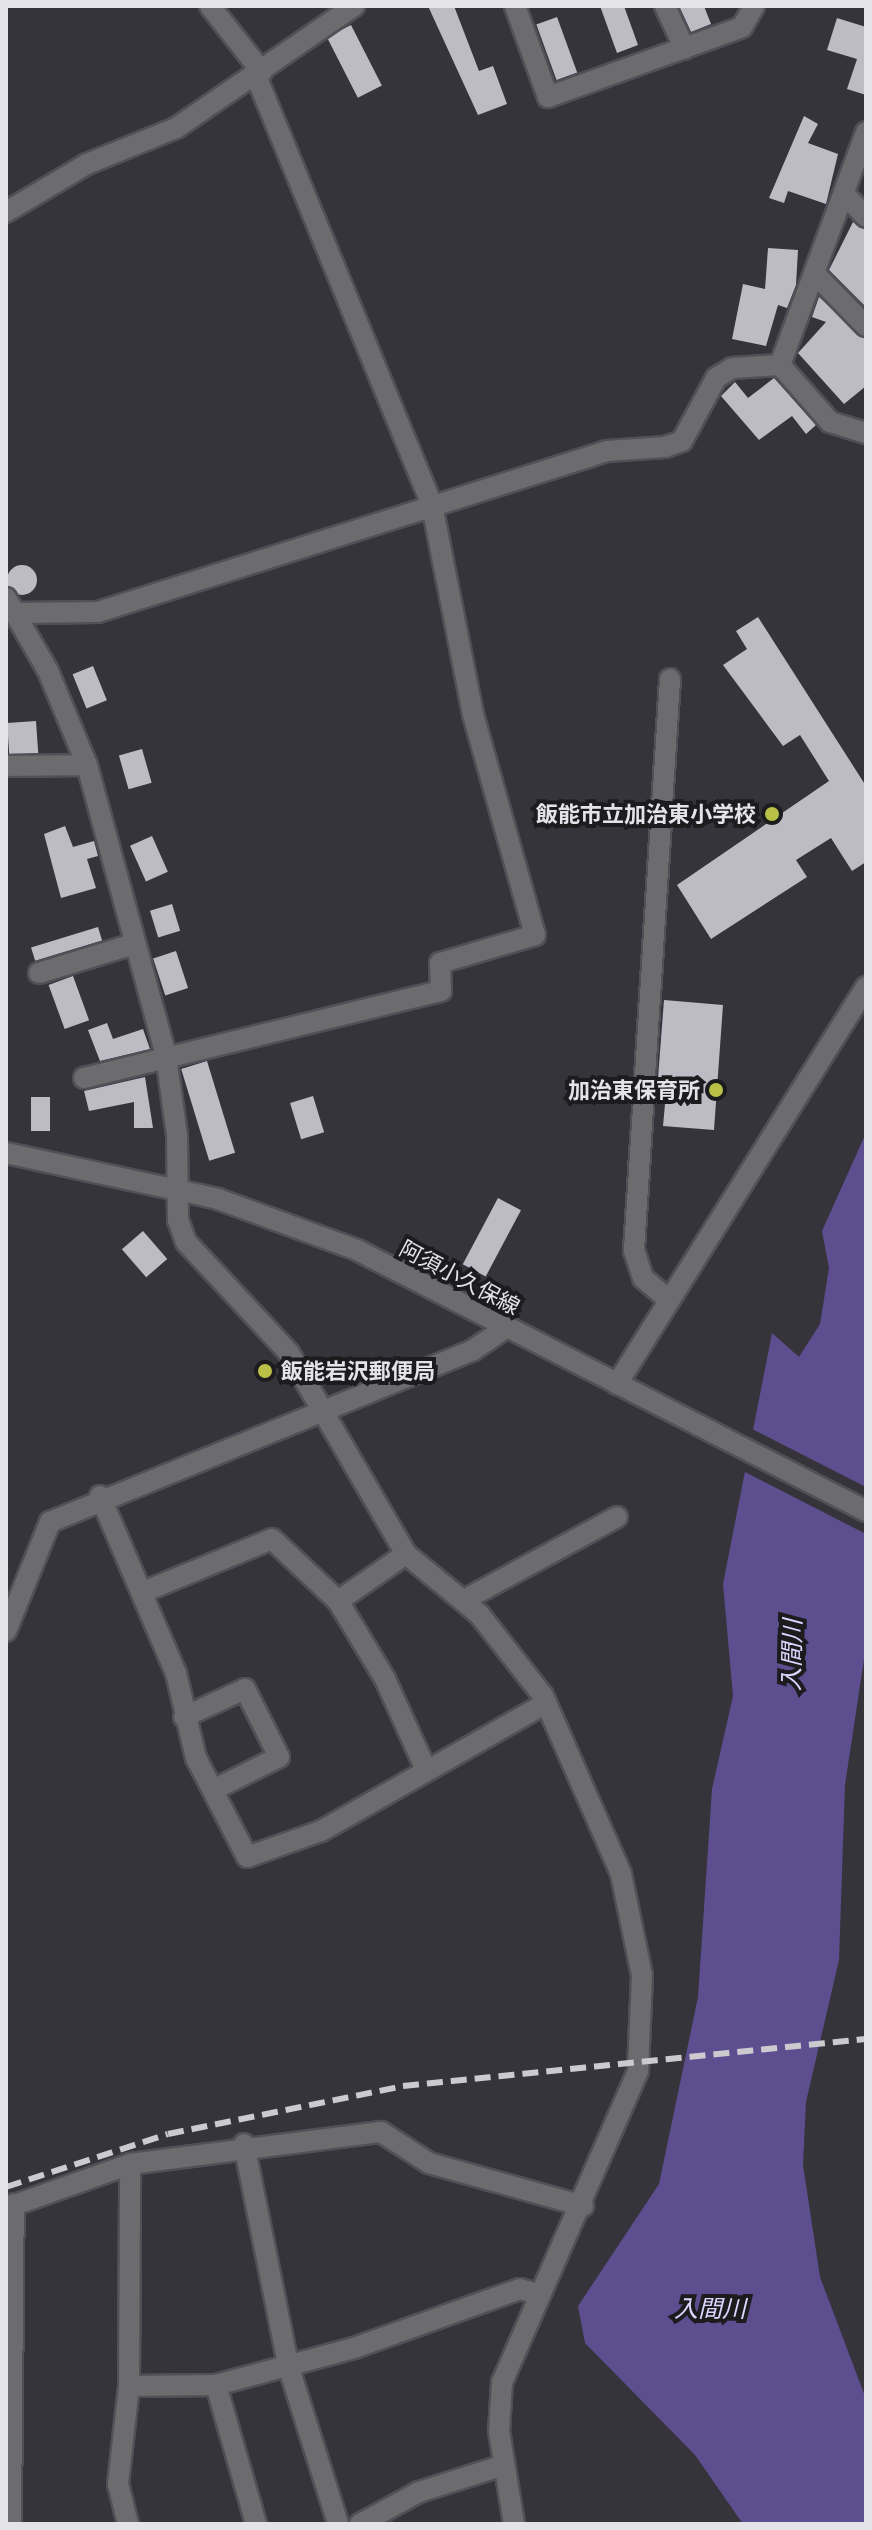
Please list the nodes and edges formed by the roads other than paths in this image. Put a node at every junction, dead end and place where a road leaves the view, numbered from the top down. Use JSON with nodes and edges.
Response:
{"nodes":[{"id":1,"x":210,"y":6,"type":"edge"},
{"id":2,"x":354,"y":6,"type":"edge"},
{"id":3,"x":515,"y":6,"type":"edge"},
{"id":4,"x":665,"y":6,"type":"edge"},
{"id":5,"x":754,"y":6,"type":"edge"},
{"id":6,"x":685,"y":49,"type":"junction"},
{"id":7,"x":259,"y":74,"type":"junction"},
{"id":8,"x":866,"y":132,"type":"edge"},
{"id":9,"x":844,"y":194,"type":"junction"},
{"id":10,"x":6,"y":212,"type":"edge"},
{"id":11,"x":866,"y":217,"type":"edge"},
{"id":12,"x":815,"y":274,"type":"junction"},
{"id":13,"x":866,"y":326,"type":"edge"},
{"id":14,"x":780,"y":365,"type":"junction"},
{"id":15,"x":866,"y":433,"type":"edge"},
{"id":16,"x":432,"y":505,"type":"junction"},
{"id":17,"x":11,"y":606,"type":"edge"},
{"id":18,"x":670,"y":679,"type":"dead end"},
{"id":19,"x":87,"y":765,"type":"junction"},
{"id":20,"x":6,"y":766,"type":"edge"},
{"id":21,"x":134,"y":944,"type":"junction"},
{"id":22,"x":39,"y":973,"type":"dead end"},
{"id":23,"x":866,"y":987,"type":"edge"},
{"id":24,"x":166,"y":1056,"type":"junction"},
{"id":25,"x":84,"y":1078,"type":"dead end"},
{"id":26,"x":6,"y":1153,"type":"edge"},
{"id":27,"x":177,"y":1189,"type":"junction"},
{"id":28,"x":669,"y":1300,"type":"junction"},
{"id":29,"x":506,"y":1328,"type":"junction"},
{"id":30,"x":617,"y":1384,"type":"junction"},
{"id":31,"x":326,"y":1409,"type":"junction"},
{"id":32,"x":100,"y":1496,"type":"junction"},
{"id":33,"x":866,"y":1511,"type":"edge"},
{"id":34,"x":617,"y":1517,"type":"dead end"},
{"id":35,"x":406,"y":1554,"type":"junction"},
{"id":36,"x":143,"y":1592,"type":"junction"},
{"id":37,"x":464,"y":1600,"type":"junction"},
{"id":38,"x":338,"y":1601,"type":"junction"},
{"id":39,"x":6,"y":1631,"type":"edge"},
{"id":40,"x":546,"y":1703,"type":"junction"},
{"id":41,"x":184,"y":1717,"type":"junction"},
{"id":42,"x":426,"y":1770,"type":"junction"},
{"id":43,"x":213,"y":1790,"type":"junction"},
{"id":44,"x":244,"y":2144,"type":"junction"},
{"id":45,"x":130,"y":2164,"type":"junction"},
{"id":46,"x":10,"y":2206,"type":"edge"},
{"id":47,"x":583,"y":2206,"type":"junction"},
{"id":48,"x":538,"y":2294,"type":"junction"},
{"id":49,"x":288,"y":2365,"type":"junction"},
{"id":50,"x":216,"y":2385,"type":"junction"},
{"id":51,"x":129,"y":2386,"type":"junction"},
{"id":52,"x":12,"y":2451,"type":"edge"},
{"id":53,"x":504,"y":2465,"type":"junction"},
{"id":54,"x":11,"y":2524,"type":"edge"},
{"id":55,"x":128,"y":2524,"type":"edge"},
{"id":56,"x":256,"y":2524,"type":"edge"},
{"id":57,"x":338,"y":2524,"type":"edge"},
{"id":58,"x":360,"y":2524,"type":"edge"},
{"id":59,"x":514,"y":2524,"type":"edge"}],
"edges":[{"from":1,"to":7,"type":"street"},
{"from":2,"to":7,"type":"street"},
{"from":3,"to":6,"type":"street"},
{"from":4,"to":6,"type":"street"},
{"from":5,"to":6,"type":"street"},
{"from":7,"to":10,"type":"street"},
{"from":7,"to":16,"type":"street"},
{"from":8,"to":9,"type":"street"},
{"from":9,"to":11,"type":"street"},
{"from":9,"to":12,"type":"street"},
{"from":12,"to":13,"type":"street"},
{"from":12,"to":14,"type":"street"},
{"from":14,"to":15,"type":"street"},
{"from":14,"to":16,"type":"street"},
{"from":16,"to":17,"type":"street"},
{"from":16,"to":24,"type":"street"},
{"from":17,"to":19,"type":"street"},
{"from":18,"to":28,"type":"street"},
{"from":19,"to":20,"type":"street"},
{"from":19,"to":21,"type":"street"},
{"from":21,"to":22,"type":"street"},
{"from":21,"to":24,"type":"street"},
{"from":23,"to":28,"type":"street"},
{"from":24,"to":25,"type":"street"},
{"from":24,"to":27,"type":"street"},
{"from":26,"to":27,"type":"street","name":"阿須小久保線"},
{"from":27,"to":29,"type":"street","name":"阿須小久保線"},
{"from":27,"to":31,"type":"street"},
{"from":28,"to":30,"type":"street"},
{"from":29,"to":30,"type":"street","name":"阿須小久保線"},
{"from":29,"to":31,"type":"street"},
{"from":30,"to":33,"type":"street","name":"阿須小久保線"},
{"from":31,"to":32,"type":"street"},
{"from":31,"to":35,"type":"street"},
{"from":32,"to":36,"type":"street"},
{"from":32,"to":39,"type":"street"},
{"from":34,"to":37,"type":"street"},
{"from":35,"to":37,"type":"street"},
{"from":35,"to":38,"type":"street"},
{"from":36,"to":38,"type":"street"},
{"from":36,"to":41,"type":"street"},
{"from":37,"to":40,"type":"street"},
{"from":38,"to":42,"type":"street"},
{"from":40,"to":42,"type":"street"},
{"from":40,"to":47,"type":"street"},
{"from":41,"to":43,"type":"street"},
{"from":41,"to":43,"type":"street"},
{"from":42,"to":43,"type":"street"},
{"from":44,"to":45,"type":"street"},
{"from":44,"to":47,"type":"street"},
{"from":44,"to":49,"type":"street"},
{"from":45,"to":46,"type":"street"},
{"from":45,"to":51,"type":"street"},
{"from":46,"to":52,"type":"street"},
{"from":47,"to":48,"type":"street"},
{"from":48,"to":49,"type":"street"},
{"from":48,"to":53,"type":"street"},
{"from":49,"to":50,"type":"street"},
{"from":49,"to":57,"type":"street"},
{"from":50,"to":51,"type":"street"},
{"from":50,"to":56,"type":"street"},
{"from":51,"to":55,"type":"street"},
{"from":52,"to":54,"type":"street"},
{"from":53,"to":58,"type":"street"},
{"from":53,"to":59,"type":"street"}]}
